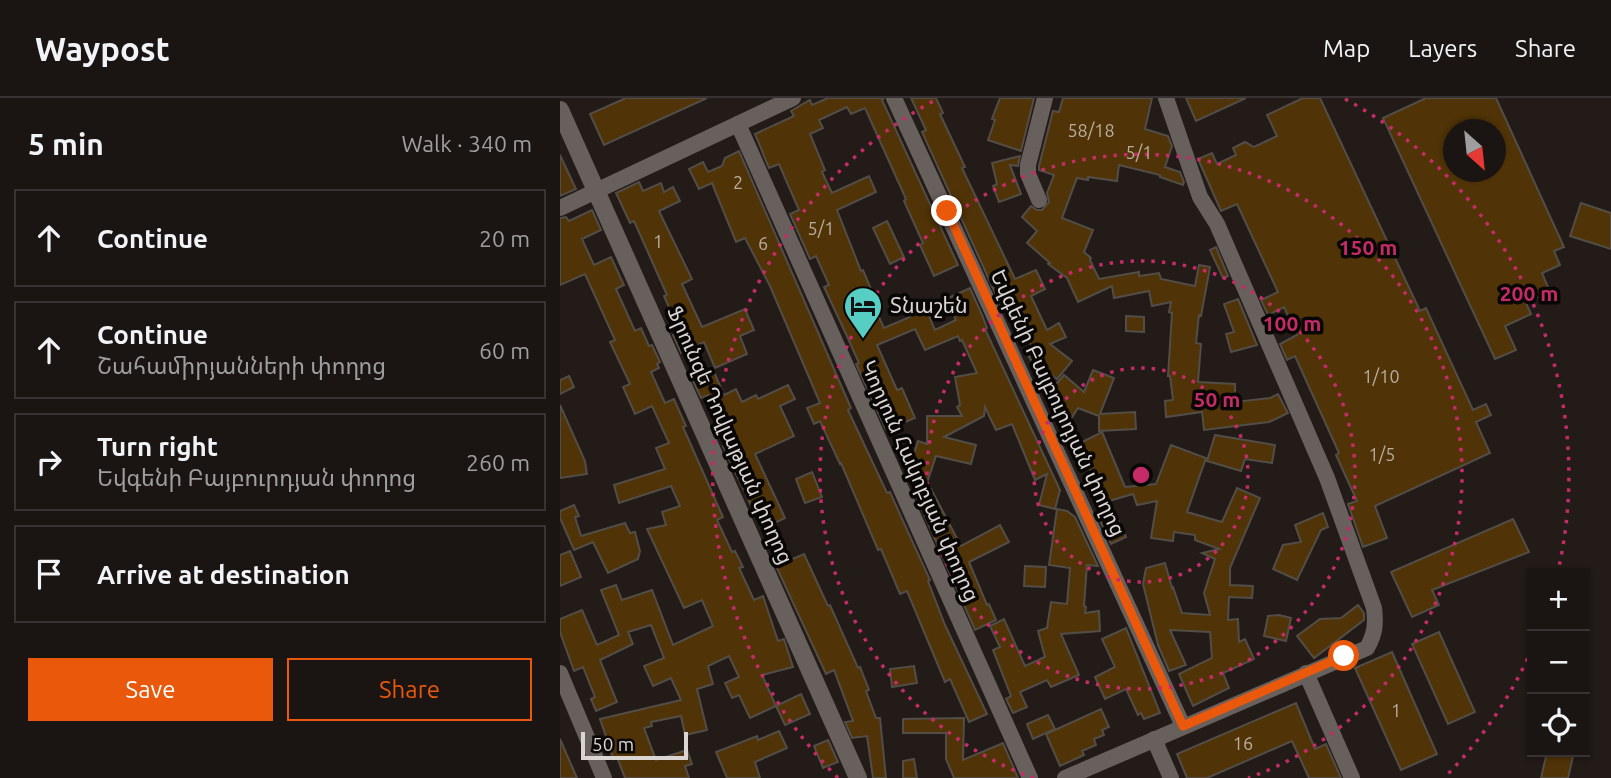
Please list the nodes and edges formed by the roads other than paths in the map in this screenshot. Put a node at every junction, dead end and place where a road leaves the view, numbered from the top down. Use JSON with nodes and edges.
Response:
{"nodes":[{"id":1,"x":793,"y":98,"type":"edge"},
{"id":2,"x":894,"y":98,"type":"edge"},
{"id":3,"x":1045,"y":98,"type":"edge"},
{"id":4,"x":1166,"y":98,"type":"edge"},
{"id":5,"x":560,"y":110,"type":"edge"},
{"id":6,"x":738,"y":124,"type":"junction"},
{"id":7,"x":596,"y":192,"type":"junction"},
{"id":8,"x":1039,"y":200,"type":"dead end"},
{"id":9,"x":560,"y":208,"type":"edge"},
{"id":10,"x":560,"y":673,"type":"edge"},
{"id":11,"x":1306,"y":673,"type":"junction"},
{"id":12,"x":1183,"y":726,"type":"junction"},
{"id":13,"x":1154,"y":739,"type":"junction"},
{"id":14,"x":604,"y":778,"type":"edge"},
{"id":15,"x":858,"y":778,"type":"edge"},
{"id":16,"x":1030,"y":778,"type":"edge"},
{"id":17,"x":1065,"y":778,"type":"edge"},
{"id":18,"x":1171,"y":778,"type":"edge"},
{"id":19,"x":1352,"y":778,"type":"edge"}],
"edges":[{"from":1,"to":6,"type":"street"},
{"from":2,"to":12,"type":"street","name":"Եվգենի Բայբուրդյան փողոց"},
{"from":3,"to":8,"type":"street"},
{"from":4,"to":11,"type":"street"},
{"from":5,"to":7,"type":"street","name":"Ֆրունզե Դովլաթյան փողոց"},
{"from":6,"to":7,"type":"street"},
{"from":6,"to":16,"type":"street","name":"Կորյուն Հակոբյան փողոց"},
{"from":7,"to":9,"type":"street"},
{"from":7,"to":15,"type":"street","name":"Ֆրունզե Դովլաթյան փողոց"},
{"from":10,"to":14,"type":"street"},
{"from":11,"to":12,"type":"street"},
{"from":11,"to":19,"type":"street"},
{"from":12,"to":13,"type":"street"},
{"from":13,"to":17,"type":"street"},
{"from":13,"to":18,"type":"street"}]}
